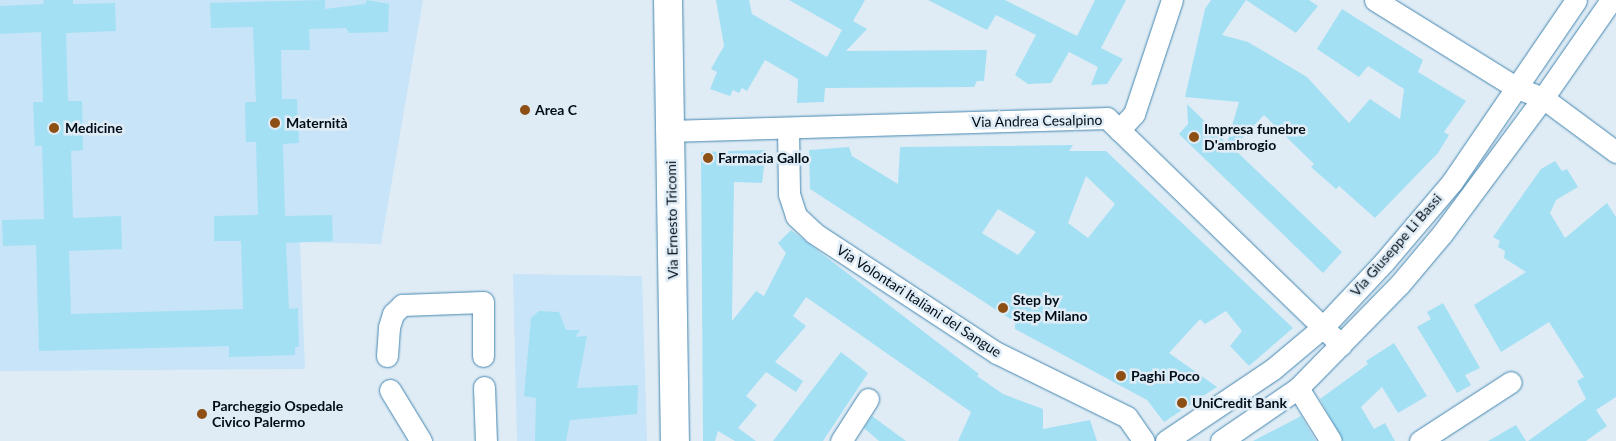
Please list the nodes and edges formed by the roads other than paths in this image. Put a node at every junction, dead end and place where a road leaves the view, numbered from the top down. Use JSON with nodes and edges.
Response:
{"nodes":[{"id":1,"x":668,"y":0,"type":"edge"},
{"id":2,"x":1172,"y":0,"type":"edge"},
{"id":3,"x":1375,"y":0,"type":"edge"},
{"id":4,"x":1576,"y":0,"type":"edge"},
{"id":5,"x":1610,"y":0,"type":"edge"},
{"id":6,"x":1516,"y":88,"type":"junction"},
{"id":7,"x":1543,"y":98,"type":"junction"},
{"id":8,"x":788,"y":128,"type":"junction"},
{"id":9,"x":1120,"y":130,"type":"junction"},
{"id":10,"x":670,"y":131,"type":"junction"},
{"id":11,"x":1616,"y":152,"type":"edge"},
{"id":12,"x":1322,"y":327,"type":"junction"},
{"id":13,"x":1342,"y":346,"type":"junction"},
{"id":14,"x":387,"y":356,"type":"dead end"},
{"id":15,"x":483,"y":356,"type":"dead end"},
{"id":16,"x":1511,"y":382,"type":"dead end"},
{"id":17,"x":484,"y":388,"type":"dead end"},
{"id":18,"x":1298,"y":388,"type":"junction"},
{"id":19,"x":390,"y":390,"type":"dead end"},
{"id":20,"x":868,"y":399,"type":"dead end"},
{"id":21,"x":1252,"y":433,"type":"edge"},
{"id":22,"x":421,"y":441,"type":"edge"},
{"id":23,"x":486,"y":441,"type":"edge"},
{"id":24,"x":675,"y":441,"type":"edge"},
{"id":25,"x":841,"y":441,"type":"edge"},
{"id":26,"x":1144,"y":441,"type":"edge"},
{"id":27,"x":1166,"y":441,"type":"edge"},
{"id":28,"x":1222,"y":441,"type":"edge"},
{"id":29,"x":1331,"y":441,"type":"edge"},
{"id":30,"x":1420,"y":441,"type":"edge"}],
"edges":[{"from":1,"to":10,"type":"street","name":"Via Ernesto Tricomi"},
{"from":2,"to":9,"type":"street"},
{"from":3,"to":6,"type":"street"},
{"from":4,"to":6,"type":"street","name":"Via Giuseppe Li Bassi"},
{"from":5,"to":7,"type":"street","name":"Via Giuseppe Li Bassi"},
{"from":6,"to":7,"type":"street"},
{"from":6,"to":12,"type":"street","name":"Via Giuseppe Li Bassi"},
{"from":7,"to":11,"type":"street"},
{"from":7,"to":13,"type":"street","name":"Via Giuseppe Li Bassi"},
{"from":8,"to":9,"type":"street","name":"Via Andrea Cesalpino"},
{"from":8,"to":10,"type":"street","name":"Via Andrea Cesalpino"},
{"from":8,"to":26,"type":"street","name":"Via Volontari Italiani del Sangue"},
{"from":9,"to":12,"type":"street","name":"Via Andrea Cesalpino"},
{"from":10,"to":24,"type":"street","name":"Via Ernesto Tricomi"},
{"from":12,"to":13,"type":"street","name":"Via Andrea Cesalpino"},
{"from":12,"to":27,"type":"street","name":"Via Giuseppe Li Bassi"},
{"from":13,"to":18,"type":"street","name":"Via Giuseppe Li Bassi"},
{"from":14,"to":15,"type":"street"},
{"from":16,"to":30,"type":"street"},
{"from":17,"to":23,"type":"street"},
{"from":18,"to":21,"type":"street","name":"Via Giuseppe Li Bassi"},
{"from":18,"to":29,"type":"street"},
{"from":19,"to":22,"type":"street"},
{"from":20,"to":25,"type":"street"},
{"from":21,"to":28,"type":"street","name":"Via Giuseppe Li Bassi"}]}
